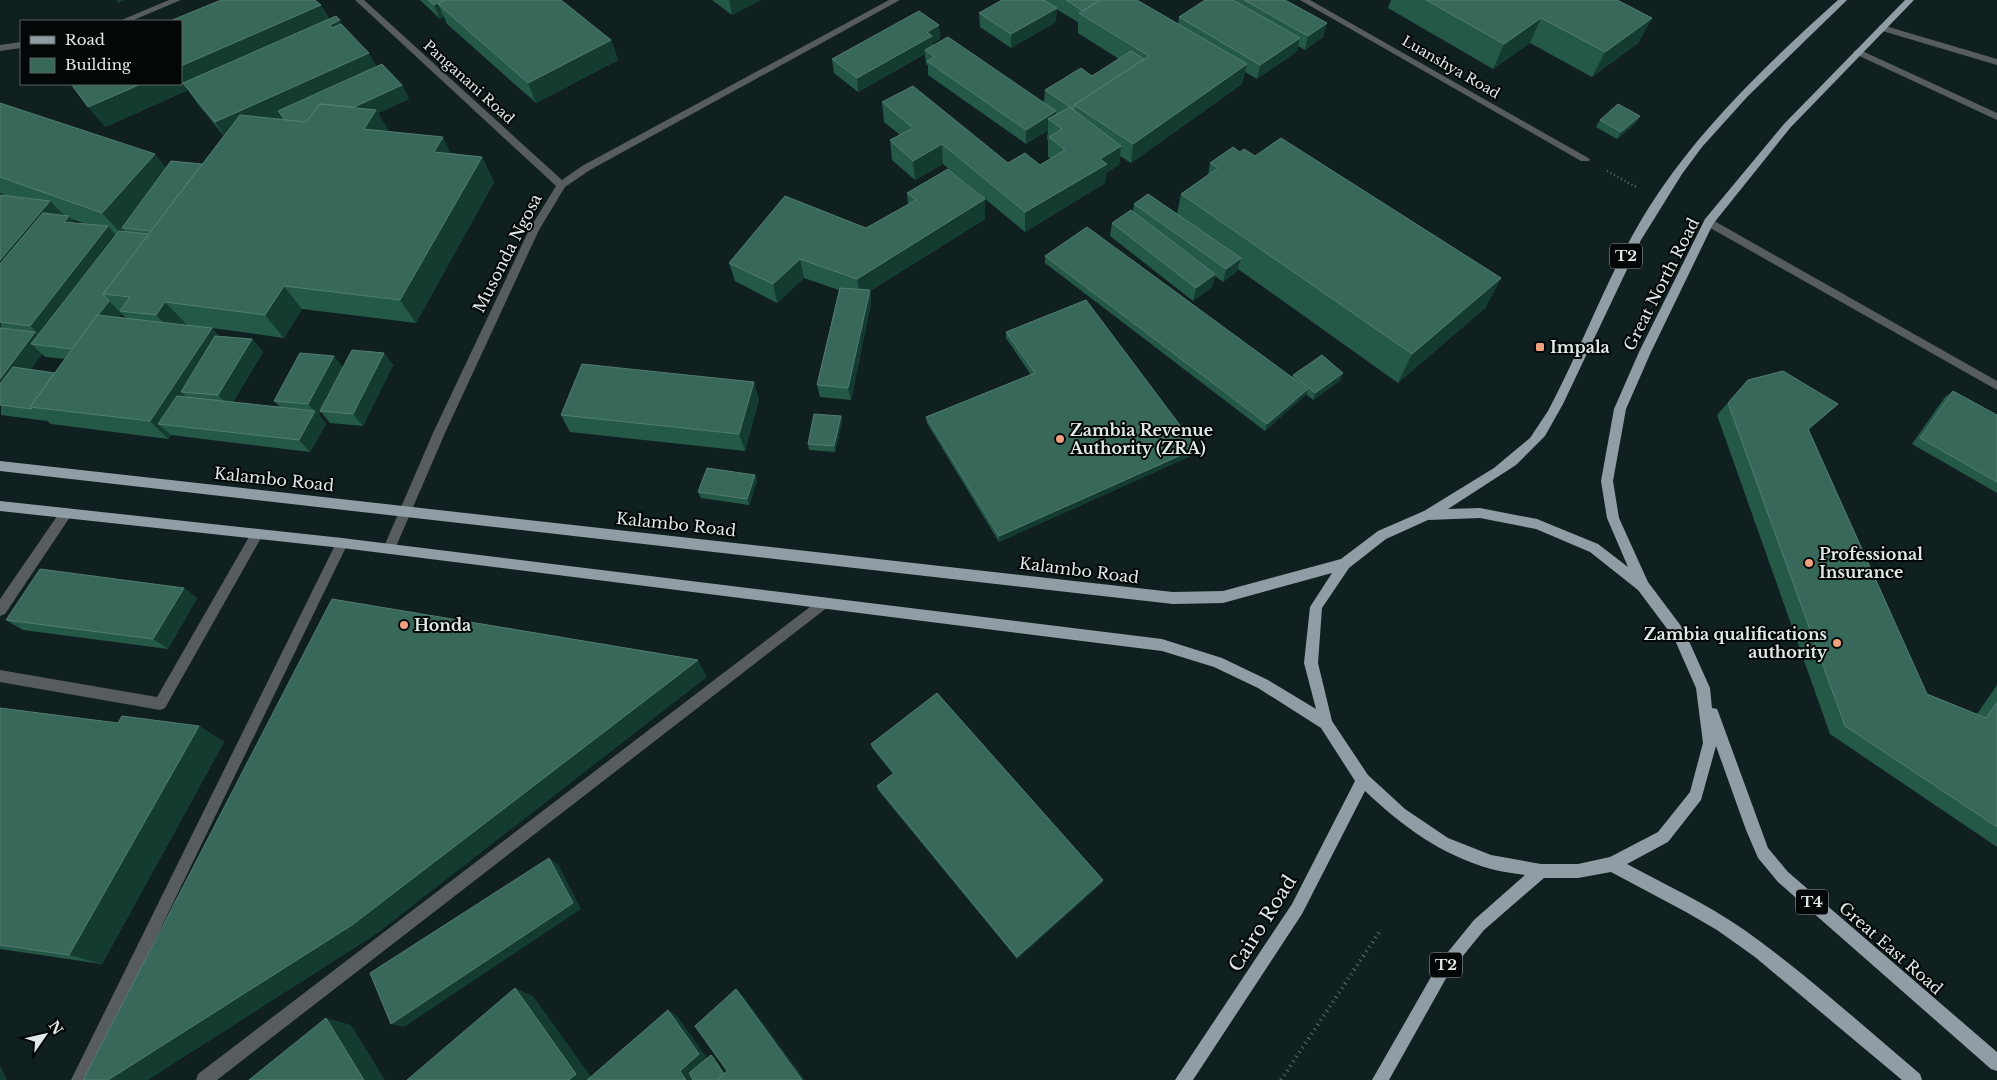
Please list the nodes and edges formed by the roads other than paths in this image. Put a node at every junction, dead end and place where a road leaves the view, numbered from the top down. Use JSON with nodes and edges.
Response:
{"nodes":[{"id":1,"x":177,"y":0,"type":"edge"},
{"id":2,"x":359,"y":0,"type":"edge"},
{"id":3,"x":896,"y":0,"type":"edge"},
{"id":4,"x":1304,"y":0,"type":"edge"},
{"id":5,"x":1843,"y":0,"type":"edge"},
{"id":6,"x":1910,"y":0,"type":"edge"},
{"id":7,"x":126,"y":20,"type":"edge"},
{"id":8,"x":1882,"y":28,"type":"junction"},
{"id":9,"x":20,"y":45,"type":"edge"},
{"id":10,"x":0,"y":48,"type":"edge"},
{"id":11,"x":1858,"y":52,"type":"junction"},
{"id":12,"x":1997,"y":62,"type":"edge"},
{"id":13,"x":1997,"y":117,"type":"edge"},
{"id":14,"x":1585,"y":159,"type":"road end"},
{"id":15,"x":561,"y":185,"type":"junction"},
{"id":16,"x":1709,"y":222,"type":"junction"},
{"id":17,"x":1997,"y":386,"type":"edge"},
{"id":18,"x":0,"y":466,"type":"edge"},
{"id":19,"x":0,"y":506,"type":"edge"},
{"id":20,"x":404,"y":511,"type":"junction"},
{"id":21,"x":66,"y":513,"type":"junction"},
{"id":22,"x":1427,"y":515,"type":"junction"},
{"id":23,"x":257,"y":534,"type":"junction"},
{"id":24,"x":342,"y":543,"type":"junction"},
{"id":25,"x":389,"y":549,"type":"junction"},
{"id":26,"x":1345,"y":564,"type":"junction"},
{"id":27,"x":1643,"y":586,"type":"junction"},
{"id":28,"x":823,"y":602,"type":"junction"},
{"id":29,"x":0,"y":610,"type":"edge"},
{"id":30,"x":0,"y":676,"type":"edge"},
{"id":31,"x":1703,"y":688,"type":"junction"},
{"id":32,"x":1326,"y":723,"type":"junction"},
{"id":33,"x":1363,"y":780,"type":"junction"},
{"id":34,"x":1612,"y":864,"type":"junction"},
{"id":35,"x":1541,"y":871,"type":"junction"},
{"id":36,"x":1997,"y":1062,"type":"edge"},
{"id":37,"x":79,"y":1080,"type":"edge"},
{"id":38,"x":204,"y":1080,"type":"edge"},
{"id":39,"x":1183,"y":1080,"type":"edge"},
{"id":40,"x":1380,"y":1080,"type":"edge"},
{"id":41,"x":1914,"y":1080,"type":"edge"}],
"edges":[{"from":1,"to":7,"type":"street"},
{"from":2,"to":15,"type":"street","name":"Panganani Road"},
{"from":3,"to":15,"type":"street","name":"Musonda Ngosa"},
{"from":4,"to":14,"type":"street","name":"Luanshya Road"},
{"from":5,"to":22,"type":"main road","number":"T2"},
{"from":6,"to":8,"type":"main road","name":"Great North Road"},
{"from":8,"to":11,"type":"main road","name":"Great North Road"},
{"from":8,"to":12,"type":"street"},
{"from":9,"to":10,"type":"street"},
{"from":11,"to":13,"type":"street"},
{"from":11,"to":16,"type":"main road","name":"Great North Road"},
{"from":15,"to":20,"type":"street","name":"Musonda Ngosa"},
{"from":16,"to":17,"type":"street"},
{"from":16,"to":27,"type":"main road","name":"Great North Road"},
{"from":18,"to":20,"type":"main road","name":"Kalambo Road"},
{"from":19,"to":21,"type":"main road"},
{"from":20,"to":25,"type":"street","name":"Musonda Ngosa"},
{"from":20,"to":26,"type":"main road","name":"Kalambo Road"},
{"from":21,"to":23,"type":"main road"},
{"from":21,"to":29,"type":"street"},
{"from":22,"to":26,"type":"main road"},
{"from":22,"to":27,"type":"main road"},
{"from":23,"to":24,"type":"main road"},
{"from":23,"to":30,"type":"street"},
{"from":24,"to":25,"type":"main road"},
{"from":24,"to":37,"type":"street"},
{"from":25,"to":28,"type":"main road"},
{"from":26,"to":32,"type":"main road"},
{"from":27,"to":31,"type":"main road"},
{"from":28,"to":32,"type":"main road"},
{"from":28,"to":38,"type":"street"},
{"from":31,"to":34,"type":"main road"},
{"from":31,"to":36,"type":"main road","name":"Great East Road","number":"T4"},
{"from":32,"to":33,"type":"main road"},
{"from":33,"to":35,"type":"main road"},
{"from":33,"to":39,"type":"main road","name":"Cairo Road"},
{"from":34,"to":35,"type":"main road"},
{"from":34,"to":41,"type":"main road"},
{"from":35,"to":40,"type":"main road","number":"T2"}]}
